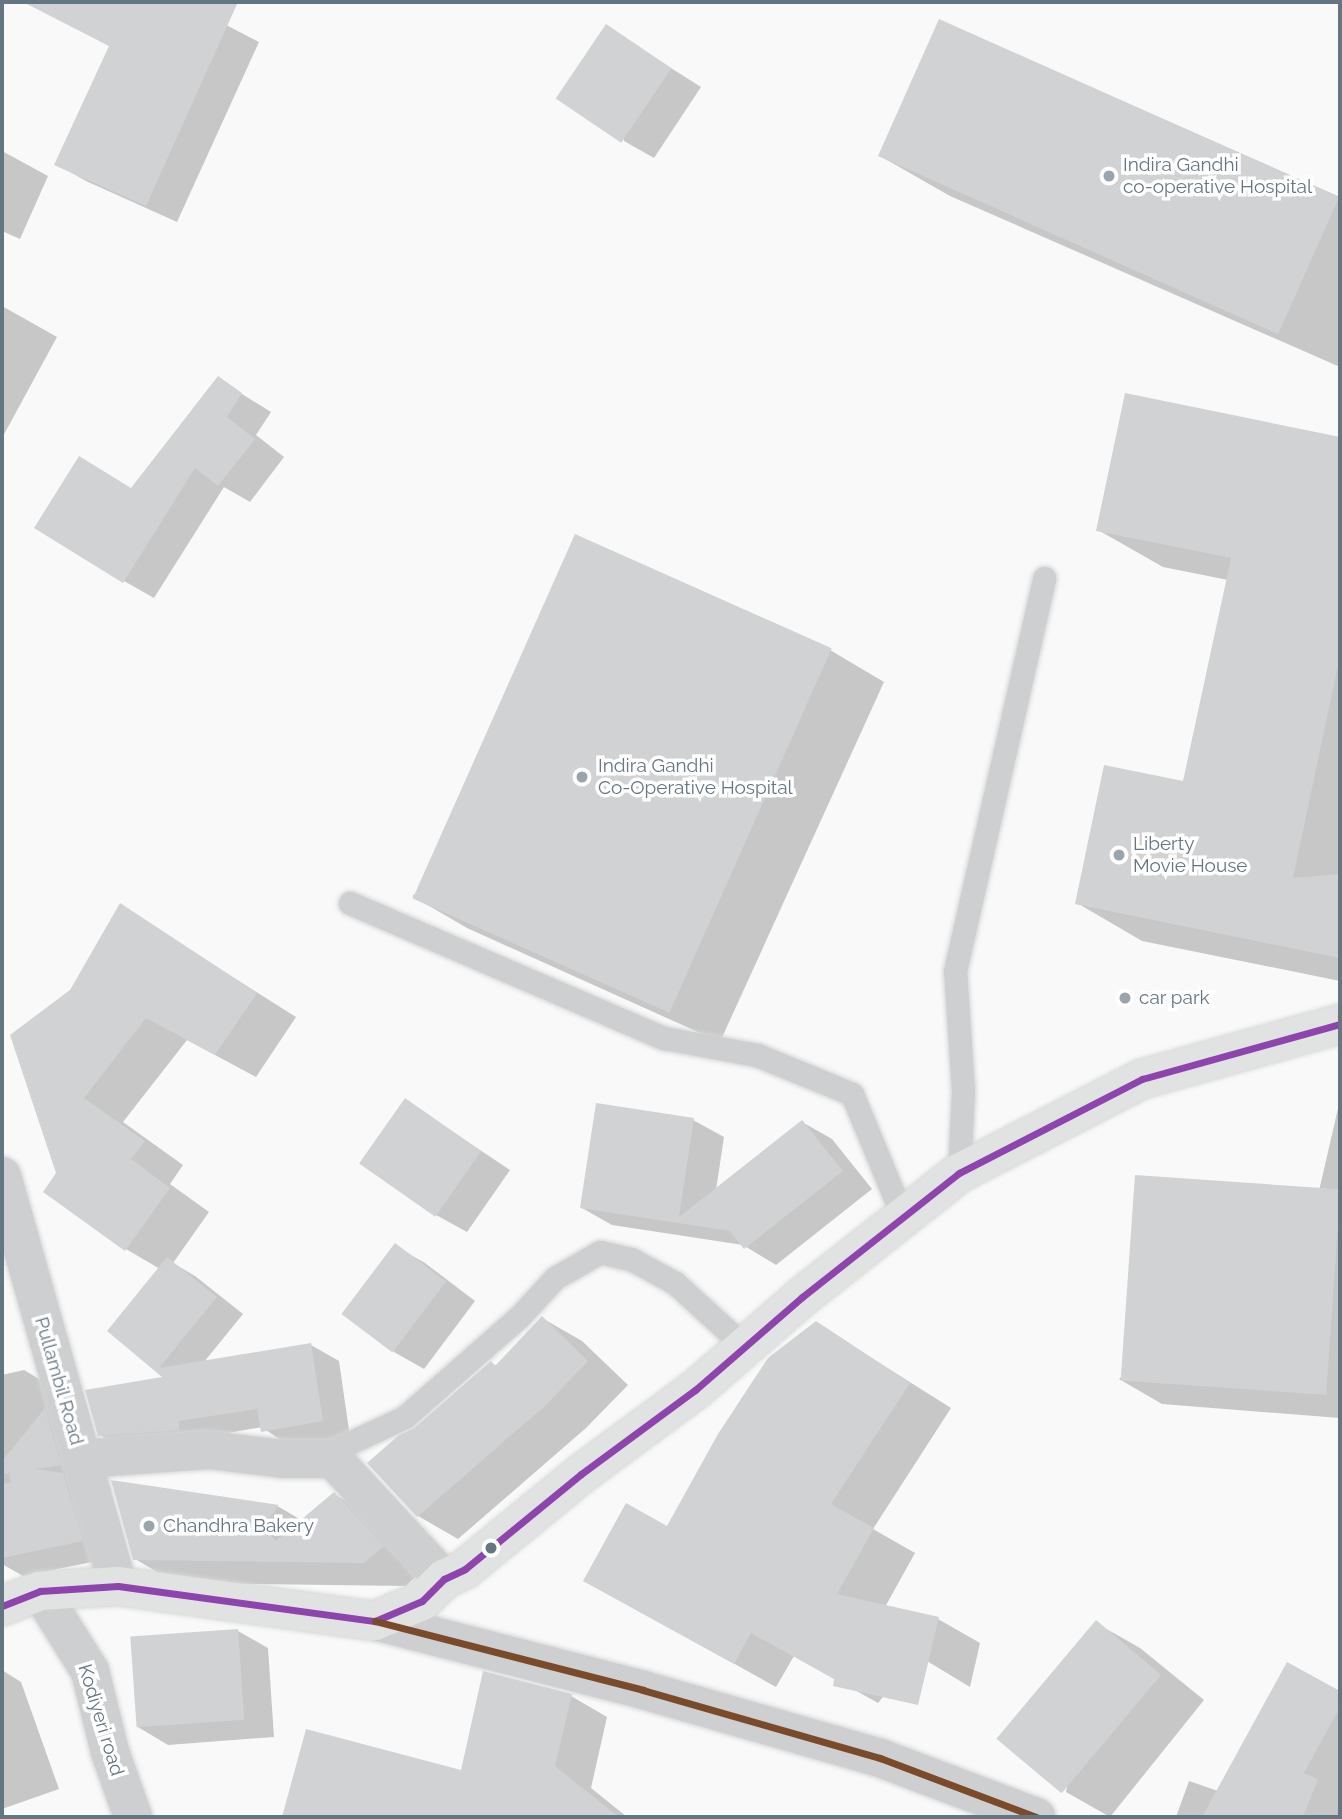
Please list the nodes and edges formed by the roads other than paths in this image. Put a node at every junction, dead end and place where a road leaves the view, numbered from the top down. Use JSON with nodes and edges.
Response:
{"nodes":[{"id":1,"x":1044,"y":578,"type":"dead end"},
{"id":2,"x":350,"y":903,"type":"dead end"},
{"id":3,"x":1340,"y":1024,"type":"edge"},
{"id":4,"x":959,"y":1173,"type":"junction"},
{"id":5,"x":2,"y":1176,"type":"edge"},
{"id":6,"x":904,"y":1217,"type":"junction"},
{"id":7,"x":745,"y":1347,"type":"junction"},
{"id":8,"x":81,"y":1459,"type":"junction"},
{"id":9,"x":316,"y":1459,"type":"junction"},
{"id":10,"x":444,"y":1579,"type":"junction"},
{"id":11,"x":118,"y":1586,"type":"junction"},
{"id":12,"x":40,"y":1591,"type":"junction"},
{"id":13,"x":2,"y":1606,"type":"edge"},
{"id":14,"x":375,"y":1621,"type":"junction"},
{"id":15,"x":133,"y":1817,"type":"edge"},
{"id":16,"x":1036,"y":1817,"type":"edge"}],
"edges":[{"from":1,"to":4,"type":"lane"},
{"from":2,"to":6,"type":"lane"},
{"from":3,"to":4,"type":"main road"},
{"from":4,"to":6,"type":"main road"},
{"from":5,"to":8,"type":"street","name":"Pullambil Road"},
{"from":6,"to":7,"type":"main road"},
{"from":7,"to":9,"type":"lane"},
{"from":7,"to":10,"type":"main road"},
{"from":8,"to":9,"type":"street"},
{"from":8,"to":11,"type":"street","name":"Pullambil Road"},
{"from":9,"to":10,"type":"street"},
{"from":10,"to":14,"type":"main road"},
{"from":11,"to":12,"type":"main road"},
{"from":11,"to":14,"type":"main road"},
{"from":12,"to":13,"type":"main road"},
{"from":12,"to":15,"type":"street","name":"Kodiyeri road"},
{"from":14,"to":16,"type":"street"}]}
